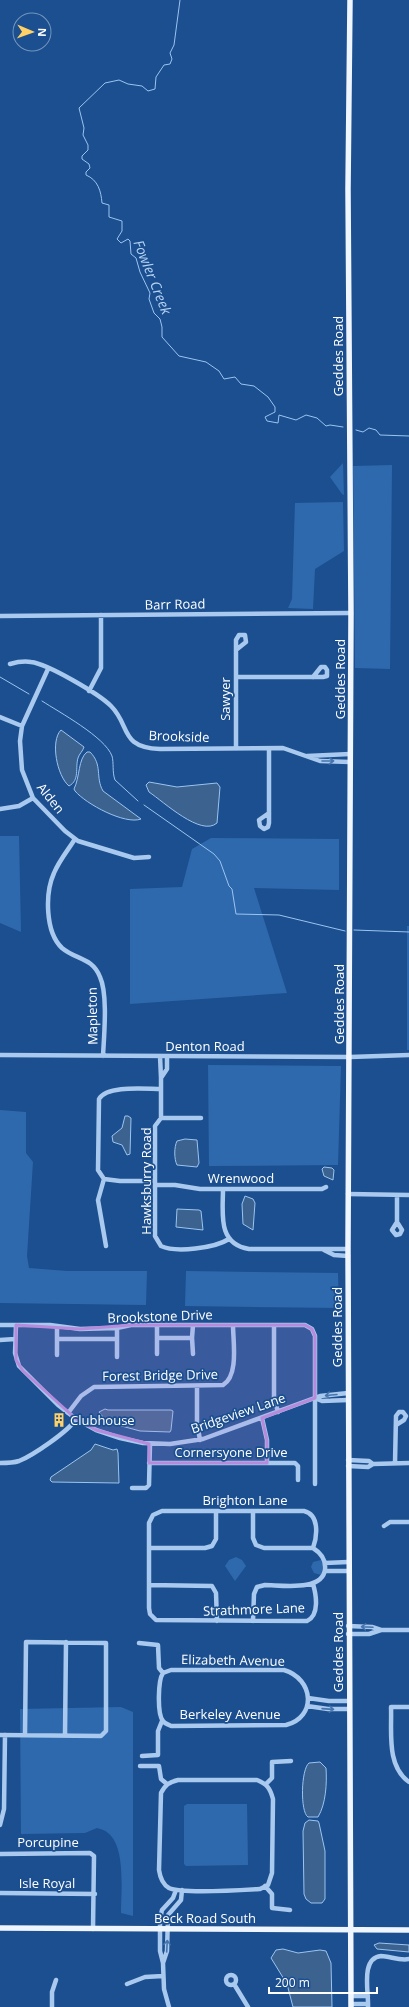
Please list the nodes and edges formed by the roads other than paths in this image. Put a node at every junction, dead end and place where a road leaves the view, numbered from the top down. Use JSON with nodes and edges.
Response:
{"nodes":[{"id":1,"x":350,"y":0,"type":"edge"},
{"id":2,"x":351,"y":613,"type":"junction"},
{"id":3,"x":101,"y":615,"type":"junction"},
{"id":4,"x":0,"y":616,"type":"edge"},
{"id":5,"x":236,"y":650,"type":"dead end"},
{"id":6,"x":10,"y":664,"type":"dead end"},
{"id":7,"x":48,"y":669,"type":"junction"},
{"id":8,"x":236,"y":677,"type":"junction"},
{"id":9,"x":313,"y":677,"type":"dead end"},
{"id":10,"x":89,"y":691,"type":"junction"},
{"id":11,"x":0,"y":717,"type":"edge"},
{"id":12,"x":22,"y":726,"type":"junction"},
{"id":13,"x":236,"y":748,"type":"junction"},
{"id":14,"x":269,"y":749,"type":"junction"},
{"id":15,"x":350,"y":754,"type":"junction"},
{"id":16,"x":307,"y":756,"type":"junction"},
{"id":17,"x":350,"y":762,"type":"junction"},
{"id":18,"x":33,"y":798,"type":"junction"},
{"id":19,"x":0,"y":809,"type":"edge"},
{"id":20,"x":269,"y":813,"type":"dead end"},
{"id":21,"x":75,"y":839,"type":"junction"},
{"id":22,"x":149,"y":857,"type":"dead end"},
{"id":23,"x":0,"y":1055,"type":"edge"},
{"id":24,"x":409,"y":1055,"type":"edge"},
{"id":25,"x":103,"y":1056,"type":"junction"},
{"id":26,"x":160,"y":1056,"type":"junction"},
{"id":27,"x":167,"y":1056,"type":"junction"},
{"id":28,"x":350,"y":1057,"type":"junction"},
{"id":29,"x":161,"y":1078,"type":"junction"},
{"id":30,"x":161,"y":1089,"type":"junction"},
{"id":31,"x":161,"y":1118,"type":"junction"},
{"id":32,"x":201,"y":1118,"type":"dead end"},
{"id":33,"x":104,"y":1179,"type":"junction"},
{"id":34,"x":155,"y":1183,"type":"junction"},
{"id":35,"x":326,"y":1187,"type":"dead end"},
{"id":36,"x":223,"y":1189,"type":"junction"},
{"id":37,"x":348,"y":1194,"type":"junction"},
{"id":38,"x":397,"y":1195,"type":"junction"},
{"id":39,"x":409,"y":1195,"type":"edge"},
{"id":40,"x":397,"y":1222,"type":"dead end"},
{"id":41,"x":229,"y":1239,"type":"junction"},
{"id":42,"x":106,"y":1246,"type":"dead end"},
{"id":43,"x":323,"y":1249,"type":"junction"},
{"id":44,"x":348,"y":1249,"type":"junction"},
{"id":45,"x":348,"y":1256,"type":"junction"},
{"id":46,"x":0,"y":1325,"type":"edge"},
{"id":47,"x":16,"y":1325,"type":"junction"},
{"id":48,"x":157,"y":1325,"type":"junction"},
{"id":49,"x":193,"y":1325,"type":"junction"},
{"id":50,"x":233,"y":1325,"type":"junction"},
{"id":51,"x":274,"y":1325,"type":"junction"},
{"id":52,"x":57,"y":1327,"type":"junction"},
{"id":53,"x":117,"y":1328,"type":"junction"},
{"id":54,"x":57,"y":1338,"type":"junction"},
{"id":55,"x":157,"y":1338,"type":"junction"},
{"id":56,"x":192,"y":1338,"type":"junction"},
{"id":57,"x":117,"y":1339,"type":"junction"},
{"id":58,"x":0,"y":1340,"type":"edge"},
{"id":59,"x":15,"y":1340,"type":"junction"},
{"id":60,"x":157,"y":1354,"type":"dead end"},
{"id":61,"x":193,"y":1354,"type":"dead end"},
{"id":62,"x":57,"y":1355,"type":"dead end"},
{"id":63,"x":117,"y":1356,"type":"dead end"},
{"id":64,"x":197,"y":1387,"type":"junction"},
{"id":65,"x":348,"y":1393,"type":"junction"},
{"id":66,"x":315,"y":1398,"type":"junction"},
{"id":67,"x":348,"y":1400,"type":"junction"},
{"id":68,"x":278,"y":1412,"type":"junction"},
{"id":69,"x":68,"y":1413,"type":"junction"},
{"id":70,"x":262,"y":1418,"type":"junction"},
{"id":71,"x":76,"y":1419,"type":"junction"},
{"id":72,"x":396,"y":1425,"type":"dead end"},
{"id":73,"x":200,"y":1440,"type":"junction"},
{"id":74,"x":150,"y":1444,"type":"junction"},
{"id":75,"x":348,"y":1460,"type":"junction"},
{"id":76,"x":0,"y":1462,"type":"edge"},
{"id":77,"x":149,"y":1463,"type":"junction"},
{"id":78,"x":267,"y":1463,"type":"junction"},
{"id":79,"x":395,"y":1463,"type":"junction"},
{"id":80,"x":409,"y":1463,"type":"edge"},
{"id":81,"x":373,"y":1464,"type":"junction"},
{"id":82,"x":348,"y":1466,"type":"junction"},
{"id":83,"x":298,"y":1480,"type":"dead end"},
{"id":84,"x":315,"y":1484,"type":"dead end"},
{"id":85,"x":132,"y":1488,"type":"dead end"},
{"id":86,"x":216,"y":1511,"type":"junction"},
{"id":87,"x":253,"y":1511,"type":"junction"},
{"id":88,"x":409,"y":1522,"type":"edge"},
{"id":89,"x":384,"y":1526,"type":"dead end"},
{"id":90,"x":149,"y":1548,"type":"junction"},
{"id":91,"x":314,"y":1548,"type":"junction"},
{"id":92,"x":348,"y":1562,"type":"junction"},
{"id":93,"x":325,"y":1567,"type":"junction"},
{"id":94,"x":348,"y":1571,"type":"junction"},
{"id":95,"x":313,"y":1584,"type":"junction"},
{"id":96,"x":149,"y":1585,"type":"junction"},
{"id":97,"x":253,"y":1621,"type":"junction"},
{"id":98,"x":216,"y":1622,"type":"junction"},
{"id":99,"x":348,"y":1626,"type":"junction"},
{"id":100,"x":381,"y":1630,"type":"junction"},
{"id":101,"x":409,"y":1630,"type":"edge"},
{"id":102,"x":348,"y":1634,"type":"junction"},
{"id":103,"x":66,"y":1642,"type":"junction"},
{"id":104,"x":139,"y":1643,"type":"dead end"},
{"id":105,"x":163,"y":1673,"type":"junction"},
{"id":106,"x":349,"y":1701,"type":"junction"},
{"id":107,"x":307,"y":1702,"type":"junction"},
{"id":108,"x":409,"y":1707,"type":"edge"},
{"id":109,"x":349,"y":1709,"type":"junction"},
{"id":110,"x":164,"y":1722,"type":"junction"},
{"id":111,"x":2,"y":1735,"type":"edge"},
{"id":112,"x":25,"y":1735,"type":"junction"},
{"id":113,"x":65,"y":1735,"type":"junction"},
{"id":114,"x":142,"y":1756,"type":"dead end"},
{"id":115,"x":291,"y":1761,"type":"dead end"},
{"id":116,"x":140,"y":1766,"type":"dead end"},
{"id":117,"x":2,"y":1782,"type":"edge"},
{"id":118,"x":409,"y":1782,"type":"edge"},
{"id":119,"x":265,"y":1784,"type":"junction"},
{"id":120,"x":166,"y":1785,"type":"junction"},
{"id":121,"x":0,"y":1825,"type":"edge"},
{"id":122,"x":0,"y":1854,"type":"edge"},
{"id":123,"x":266,"y":1886,"type":"junction"},
{"id":124,"x":176,"y":1890,"type":"junction"},
{"id":125,"x":182,"y":1890,"type":"junction"},
{"id":126,"x":0,"y":1893,"type":"edge"},
{"id":127,"x":94,"y":1894,"type":"junction"},
{"id":128,"x":290,"y":1910,"type":"dead end"},
{"id":129,"x":0,"y":1928,"type":"edge"},
{"id":130,"x":93,"y":1929,"type":"junction"},
{"id":131,"x":160,"y":1929,"type":"junction"},
{"id":132,"x":167,"y":1929,"type":"junction"},
{"id":133,"x":352,"y":1929,"type":"junction"},
{"id":134,"x":409,"y":1930,"type":"edge"},
{"id":135,"x":409,"y":1959,"type":"edge"},
{"id":136,"x":163,"y":1963,"type":"junction"},
{"id":137,"x":163,"y":1976,"type":"junction"},
{"id":138,"x":56,"y":1980,"type":"dead end"},
{"id":139,"x":127,"y":1984,"type":"dead end"},
{"id":140,"x":234,"y":1984,"type":"dead end"},
{"id":141,"x":351,"y":1996,"type":"junction"},
{"id":142,"x":368,"y":1996,"type":"junction"},
{"id":143,"x":351,"y":2005,"type":"edge"},
{"id":144,"x":368,"y":2005,"type":"edge"},
{"id":145,"x":52,"y":2007,"type":"edge"},
{"id":146,"x":169,"y":2007,"type":"edge"},
{"id":147,"x":248,"y":2007,"type":"edge"}],
"edges":[{"from":1,"to":2,"type":"main road","name":"Geddes Road"},
{"from":2,"to":3,"type":"street","name":"Barr Road"},
{"from":2,"to":15,"type":"main road","name":"Geddes Road"},
{"from":3,"to":4,"type":"street","name":"Barr Road"},
{"from":3,"to":10,"type":"street"},
{"from":5,"to":8,"type":"street","name":"Sawyer"},
{"from":6,"to":7,"type":"street","name":"Brookside"},
{"from":7,"to":10,"type":"street","name":"Brookside"},
{"from":7,"to":12,"type":"street","name":"Alden"},
{"from":8,"to":9,"type":"street"},
{"from":8,"to":13,"type":"street","name":"Sawyer"},
{"from":10,"to":13,"type":"street","name":"Brookside"},
{"from":11,"to":12,"type":"street"},
{"from":12,"to":18,"type":"street","name":"Alden"},
{"from":13,"to":14,"type":"street","name":"Brookside"},
{"from":14,"to":16,"type":"street","name":"Brookside"},
{"from":14,"to":20,"type":"street"},
{"from":15,"to":16,"type":"street","name":"Brookside"},
{"from":15,"to":17,"type":"main road","name":"Geddes Road"},
{"from":16,"to":17,"type":"street","name":"Brookside","one_way":true},
{"from":17,"to":28,"type":"main road","name":"Geddes Road"},
{"from":18,"to":19,"type":"street"},
{"from":18,"to":21,"type":"street","name":"Alden"},
{"from":21,"to":22,"type":"street","name":"Alden"},
{"from":21,"to":25,"type":"street","name":"Mapleton"},
{"from":23,"to":25,"type":"street","name":"Denton Road"},
{"from":24,"to":28,"type":"street","name":"Denton Road"},
{"from":25,"to":26,"type":"street","name":"Denton Road"},
{"from":26,"to":27,"type":"street","name":"Denton Road"},
{"from":26,"to":29,"type":"street","name":"Hawksburry Road"},
{"from":27,"to":28,"type":"street","name":"Denton Road"},
{"from":27,"to":29,"type":"street","name":"Hawksburry Road"},
{"from":28,"to":37,"type":"main road","name":"Geddes Road"},
{"from":29,"to":30,"type":"street","name":"Hawksburry Road"},
{"from":30,"to":31,"type":"street","name":"Hawksburry Road"},
{"from":30,"to":33,"type":"street"},
{"from":31,"to":32,"type":"street","name":"Hawksburry Road"},
{"from":31,"to":34,"type":"street","name":"Hawksburry Road"},
{"from":33,"to":34,"type":"street","name":"Wrenwood"},
{"from":33,"to":42,"type":"street"},
{"from":34,"to":36,"type":"street","name":"Wrenwood"},
{"from":34,"to":41,"type":"street","name":"Hawksburry Road"},
{"from":35,"to":36,"type":"street","name":"Wrenwood"},
{"from":36,"to":41,"type":"street"},
{"from":37,"to":38,"type":"street"},
{"from":37,"to":44,"type":"main road","name":"Geddes Road"},
{"from":38,"to":39,"type":"street"},
{"from":38,"to":40,"type":"street"},
{"from":41,"to":43,"type":"street"},
{"from":43,"to":44,"type":"street"},
{"from":43,"to":45,"type":"street"},
{"from":44,"to":45,"type":"main road","name":"Geddes Road"},
{"from":45,"to":65,"type":"main road","name":"Geddes Road"},
{"from":46,"to":47,"type":"street","name":"Brookstone Drive"},
{"from":47,"to":52,"type":"street","name":"Brookstone Drive"},
{"from":47,"to":59,"type":"street","name":"Bridgeview Lane"},
{"from":48,"to":49,"type":"street","name":"Brookstone Drive"},
{"from":48,"to":53,"type":"street","name":"Brookstone Drive"},
{"from":48,"to":55,"type":"street"},
{"from":49,"to":50,"type":"street","name":"Brookstone Drive"},
{"from":49,"to":56,"type":"street"},
{"from":50,"to":51,"type":"street","name":"Brookstone Drive"},
{"from":50,"to":64,"type":"street","name":"Forest Bridge Drive"},
{"from":51,"to":66,"type":"street","name":"Brookstone Drive"},
{"from":51,"to":68,"type":"street"},
{"from":52,"to":53,"type":"street","name":"Brookstone Drive"},
{"from":52,"to":54,"type":"street"},
{"from":53,"to":57,"type":"street"},
{"from":54,"to":57,"type":"street"},
{"from":54,"to":62,"type":"street"},
{"from":55,"to":56,"type":"street"},
{"from":55,"to":60,"type":"street"},
{"from":56,"to":61,"type":"street"},
{"from":57,"to":63,"type":"street"},
{"from":58,"to":59,"type":"street"},
{"from":59,"to":69,"type":"street","name":"Bridgeview Lane"},
{"from":64,"to":69,"type":"street","name":"Forest Bridge Drive"},
{"from":64,"to":73,"type":"street"},
{"from":65,"to":66,"type":"street","name":"Bridgeview Lane","one_way":true},
{"from":65,"to":67,"type":"main road","name":"Geddes Road"},
{"from":66,"to":67,"type":"street","name":"Bridgeview Lane"},
{"from":66,"to":68,"type":"street","name":"Bridgeview Lane"},
{"from":66,"to":84,"type":"street"},
{"from":67,"to":75,"type":"main road","name":"Geddes Road"},
{"from":68,"to":70,"type":"street","name":"Bridgeview Lane"},
{"from":69,"to":71,"type":"street","name":"Bridgeview Lane"},
{"from":70,"to":73,"type":"street","name":"Bridgeview Lane"},
{"from":70,"to":78,"type":"street"},
{"from":71,"to":74,"type":"street","name":"Bridgeview Lane"},
{"from":71,"to":76,"type":"street"},
{"from":72,"to":79,"type":"street"},
{"from":73,"to":74,"type":"street","name":"Bridgeview Lane"},
{"from":74,"to":77,"type":"street"},
{"from":75,"to":81,"type":"street"},
{"from":75,"to":82,"type":"main road","name":"Geddes Road"},
{"from":77,"to":78,"type":"street","name":"Cornersyone Drive"},
{"from":77,"to":85,"type":"street"},
{"from":78,"to":83,"type":"street","name":"Cornersyone Drive"},
{"from":79,"to":80,"type":"street"},
{"from":79,"to":81,"type":"street"},
{"from":81,"to":82,"type":"street"},
{"from":82,"to":92,"type":"main road","name":"Geddes Road"},
{"from":86,"to":87,"type":"street","name":"Brighton Lane"},
{"from":86,"to":90,"type":"street","name":"Brighton Lane"},
{"from":86,"to":90,"type":"street"},
{"from":87,"to":91,"type":"street"},
{"from":87,"to":91,"type":"street","name":"Brighton Lane"},
{"from":88,"to":89,"type":"street"},
{"from":90,"to":96,"type":"street"},
{"from":91,"to":93,"type":"street"},
{"from":92,"to":93,"type":"street"},
{"from":92,"to":94,"type":"main road","name":"Geddes Road"},
{"from":93,"to":94,"type":"street"},
{"from":93,"to":95,"type":"street"},
{"from":94,"to":99,"type":"main road","name":"Geddes Road"},
{"from":95,"to":97,"type":"street"},
{"from":95,"to":97,"type":"street","name":"Strathmore Lane"},
{"from":96,"to":98,"type":"street","name":"Strathmore Lane"},
{"from":96,"to":98,"type":"street"},
{"from":97,"to":98,"type":"street","name":"Strathmore Lane"},
{"from":100,"to":99,"type":"street","one_way":true},
{"from":99,"to":102,"type":"main road","name":"Geddes Road"},
{"from":100,"to":101,"type":"street"},
{"from":100,"to":102,"type":"street"},
{"from":102,"to":106,"type":"main road","name":"Geddes Road"},
{"from":103,"to":112,"type":"street"},
{"from":103,"to":113,"type":"street"},
{"from":103,"to":113,"type":"street"},
{"from":104,"to":105,"type":"street"},
{"from":105,"to":107,"type":"street","name":"Elizabeth Avenue"},
{"from":105,"to":110,"type":"street"},
{"from":106,"to":107,"type":"street"},
{"from":106,"to":109,"type":"main road","name":"Geddes Road"},
{"from":107,"to":109,"type":"street","one_way":true},
{"from":107,"to":110,"type":"street","name":"Berkeley Avenue"},
{"from":108,"to":118,"type":"street"},
{"from":109,"to":133,"type":"main road","name":"Geddes Road"},
{"from":110,"to":114,"type":"street"},
{"from":111,"to":112,"type":"street"},
{"from":111,"to":117,"type":"street"},
{"from":112,"to":113,"type":"street"},
{"from":115,"to":119,"type":"street"},
{"from":116,"to":120,"type":"street"},
{"from":117,"to":121,"type":"street"},
{"from":119,"to":120,"type":"street"},
{"from":119,"to":123,"type":"street"},
{"from":120,"to":124,"type":"street"},
{"from":122,"to":127,"type":"street","name":"Porcupine"},
{"from":123,"to":125,"type":"street"},
{"from":123,"to":128,"type":"street"},
{"from":124,"to":125,"type":"street"},
{"from":124,"to":131,"type":"street"},
{"from":125,"to":132,"type":"street"},
{"from":126,"to":127,"type":"street","name":"Isle Royal"},
{"from":127,"to":130,"type":"street"},
{"from":129,"to":130,"type":"main road","name":"Beck Road South"},
{"from":130,"to":131,"type":"main road","name":"Beck Road South"},
{"from":131,"to":132,"type":"main road","name":"Beck Road South"},
{"from":131,"to":136,"type":"street"},
{"from":132,"to":133,"type":"main road","name":"Beck Road South"},
{"from":136,"to":132,"type":"street","one_way":true},
{"from":133,"to":134,"type":"main road","name":"Beck Road South"},
{"from":133,"to":141,"type":"main road","name":"Geddes Road"},
{"from":135,"to":142,"type":"street"},
{"from":136,"to":137,"type":"street"},
{"from":137,"to":139,"type":"street"},
{"from":137,"to":146,"type":"street"},
{"from":138,"to":145,"type":"street"},
{"from":140,"to":147,"type":"street"},
{"from":141,"to":142,"type":"street"},
{"from":141,"to":143,"type":"main road","name":"Geddes Road"},
{"from":142,"to":144,"type":"street"},
{"from":143,"to":144,"type":"street"}]}
